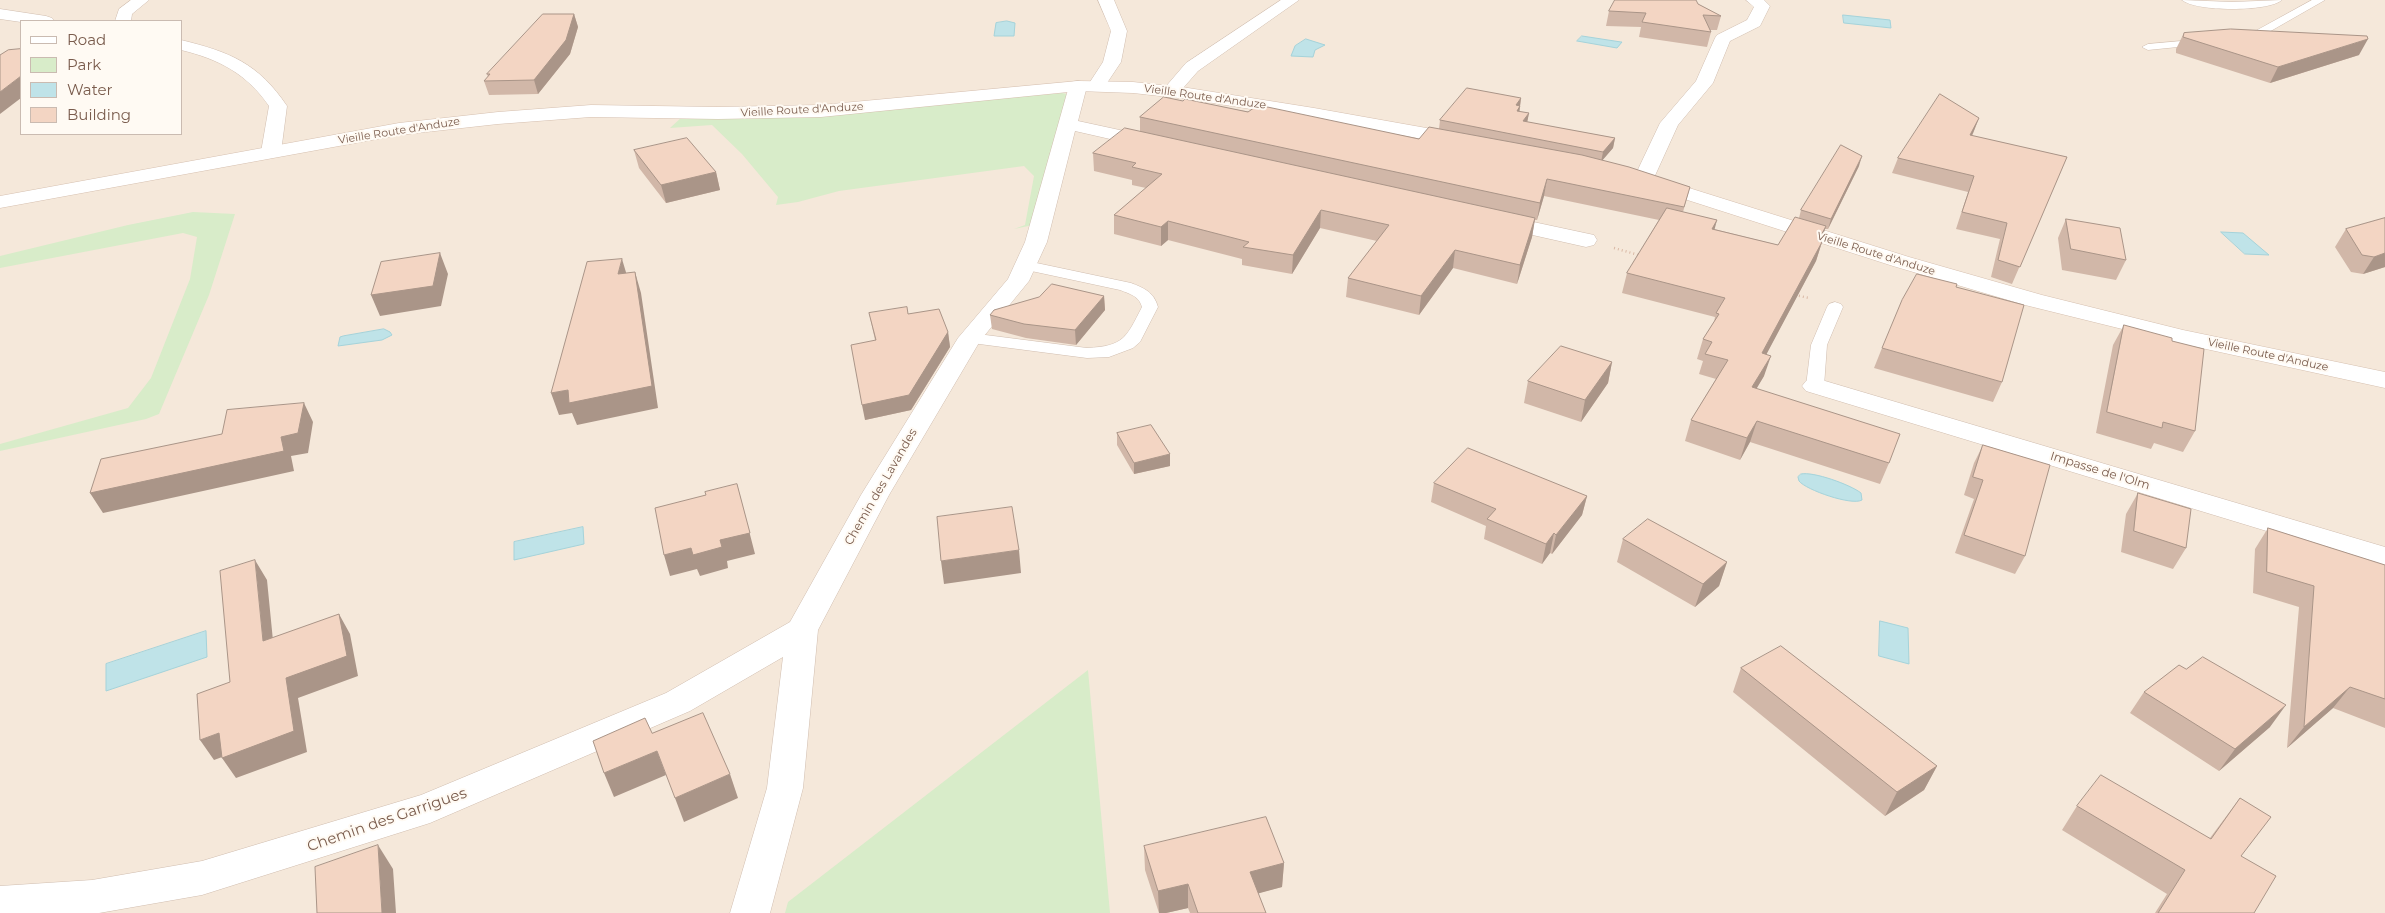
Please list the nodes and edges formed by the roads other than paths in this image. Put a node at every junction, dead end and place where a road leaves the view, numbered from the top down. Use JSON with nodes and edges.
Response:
{"nodes":[{"id":1,"x":141,"y":0,"type":"edge"},
{"id":2,"x":1106,"y":0,"type":"edge"},
{"id":3,"x":1291,"y":0,"type":"edge"},
{"id":4,"x":1754,"y":0,"type":"edge"},
{"id":5,"x":2187,"y":0,"type":"edge"},
{"id":6,"x":2277,"y":0,"type":"edge"},
{"id":7,"x":2320,"y":0,"type":"edge"},
{"id":8,"x":0,"y":14,"type":"edge"},
{"id":9,"x":39,"y":20,"type":"edge"},
{"id":10,"x":123,"y":20,"type":"edge"},
{"id":11,"x":2232,"y":40,"type":"edge"},
{"id":12,"x":2213,"y":41,"type":"edge"},
{"id":13,"x":182,"y":44,"type":"edge"},
{"id":14,"x":2148,"y":47,"type":"dead end"},
{"id":15,"x":1087,"y":86,"type":"junction"},
{"id":16,"x":1171,"y":91,"type":"junction"},
{"id":17,"x":1068,"y":124,"type":"junction"},
{"id":18,"x":1482,"y":144,"type":"edge"},
{"id":19,"x":1173,"y":148,"type":"edge"},
{"id":20,"x":271,"y":152,"type":"junction"},
{"id":21,"x":0,"y":202,"type":"edge"},
{"id":22,"x":1480,"y":216,"type":"edge"},
{"id":23,"x":1586,"y":240,"type":"road end"},
{"id":24,"x":1027,"y":266,"type":"junction"},
{"id":25,"x":1835,"y":307,"type":"road end"},
{"id":26,"x":970,"y":338,"type":"junction"},
{"id":27,"x":2385,"y":380,"type":"edge"},
{"id":28,"x":1815,"y":386,"type":"joint"},
{"id":29,"x":2385,"y":556,"type":"edge"},
{"id":30,"x":802,"y":630,"type":"junction"},
{"id":31,"x":0,"y":903,"type":"edge"},
{"id":32,"x":750,"y":913,"type":"edge"}],
"edges":[{"from":1,"to":10,"type":"street"},
{"from":2,"to":15,"type":"street","name":"Chemin des Lavandes"},
{"from":3,"to":16,"type":"street"},
{"from":4,"to":27,"type":"street","name":"Vieille Route d'Anduze"},
{"from":5,"to":6,"type":"lane"},
{"from":7,"to":11,"type":"lane"},
{"from":8,"to":9,"type":"street"},
{"from":12,"to":14,"type":"lane"},
{"from":13,"to":20,"type":"street"},
{"from":15,"to":16,"type":"street","name":"Vieille Route d'Anduze"},
{"from":15,"to":17,"type":"street","name":"Chemin des Lavandes"},
{"from":15,"to":20,"type":"street","name":"Vieille Route d'Anduze"},
{"from":16,"to":18,"type":"street","name":"Vieille Route d'Anduze"},
{"from":17,"to":19,"type":"street"},
{"from":17,"to":24,"type":"street","name":"Chemin des Lavandes"},
{"from":20,"to":21,"type":"street","name":"Vieille Route d'Anduze"},
{"from":22,"to":23,"type":"street"},
{"from":24,"to":26,"type":"street","name":"Chemin des Lavandes"},
{"from":24,"to":26,"type":"lane"},
{"from":25,"to":28,"type":"lane"},
{"from":26,"to":30,"type":"street","name":"Chemin des Lavandes"},
{"from":28,"to":29,"type":"street","name":"Impasse de l'Olm"},
{"from":30,"to":31,"type":"street","name":"Chemin des Garrigues"},
{"from":30,"to":32,"type":"street","name":"Chemin des Lavandes"}]}
